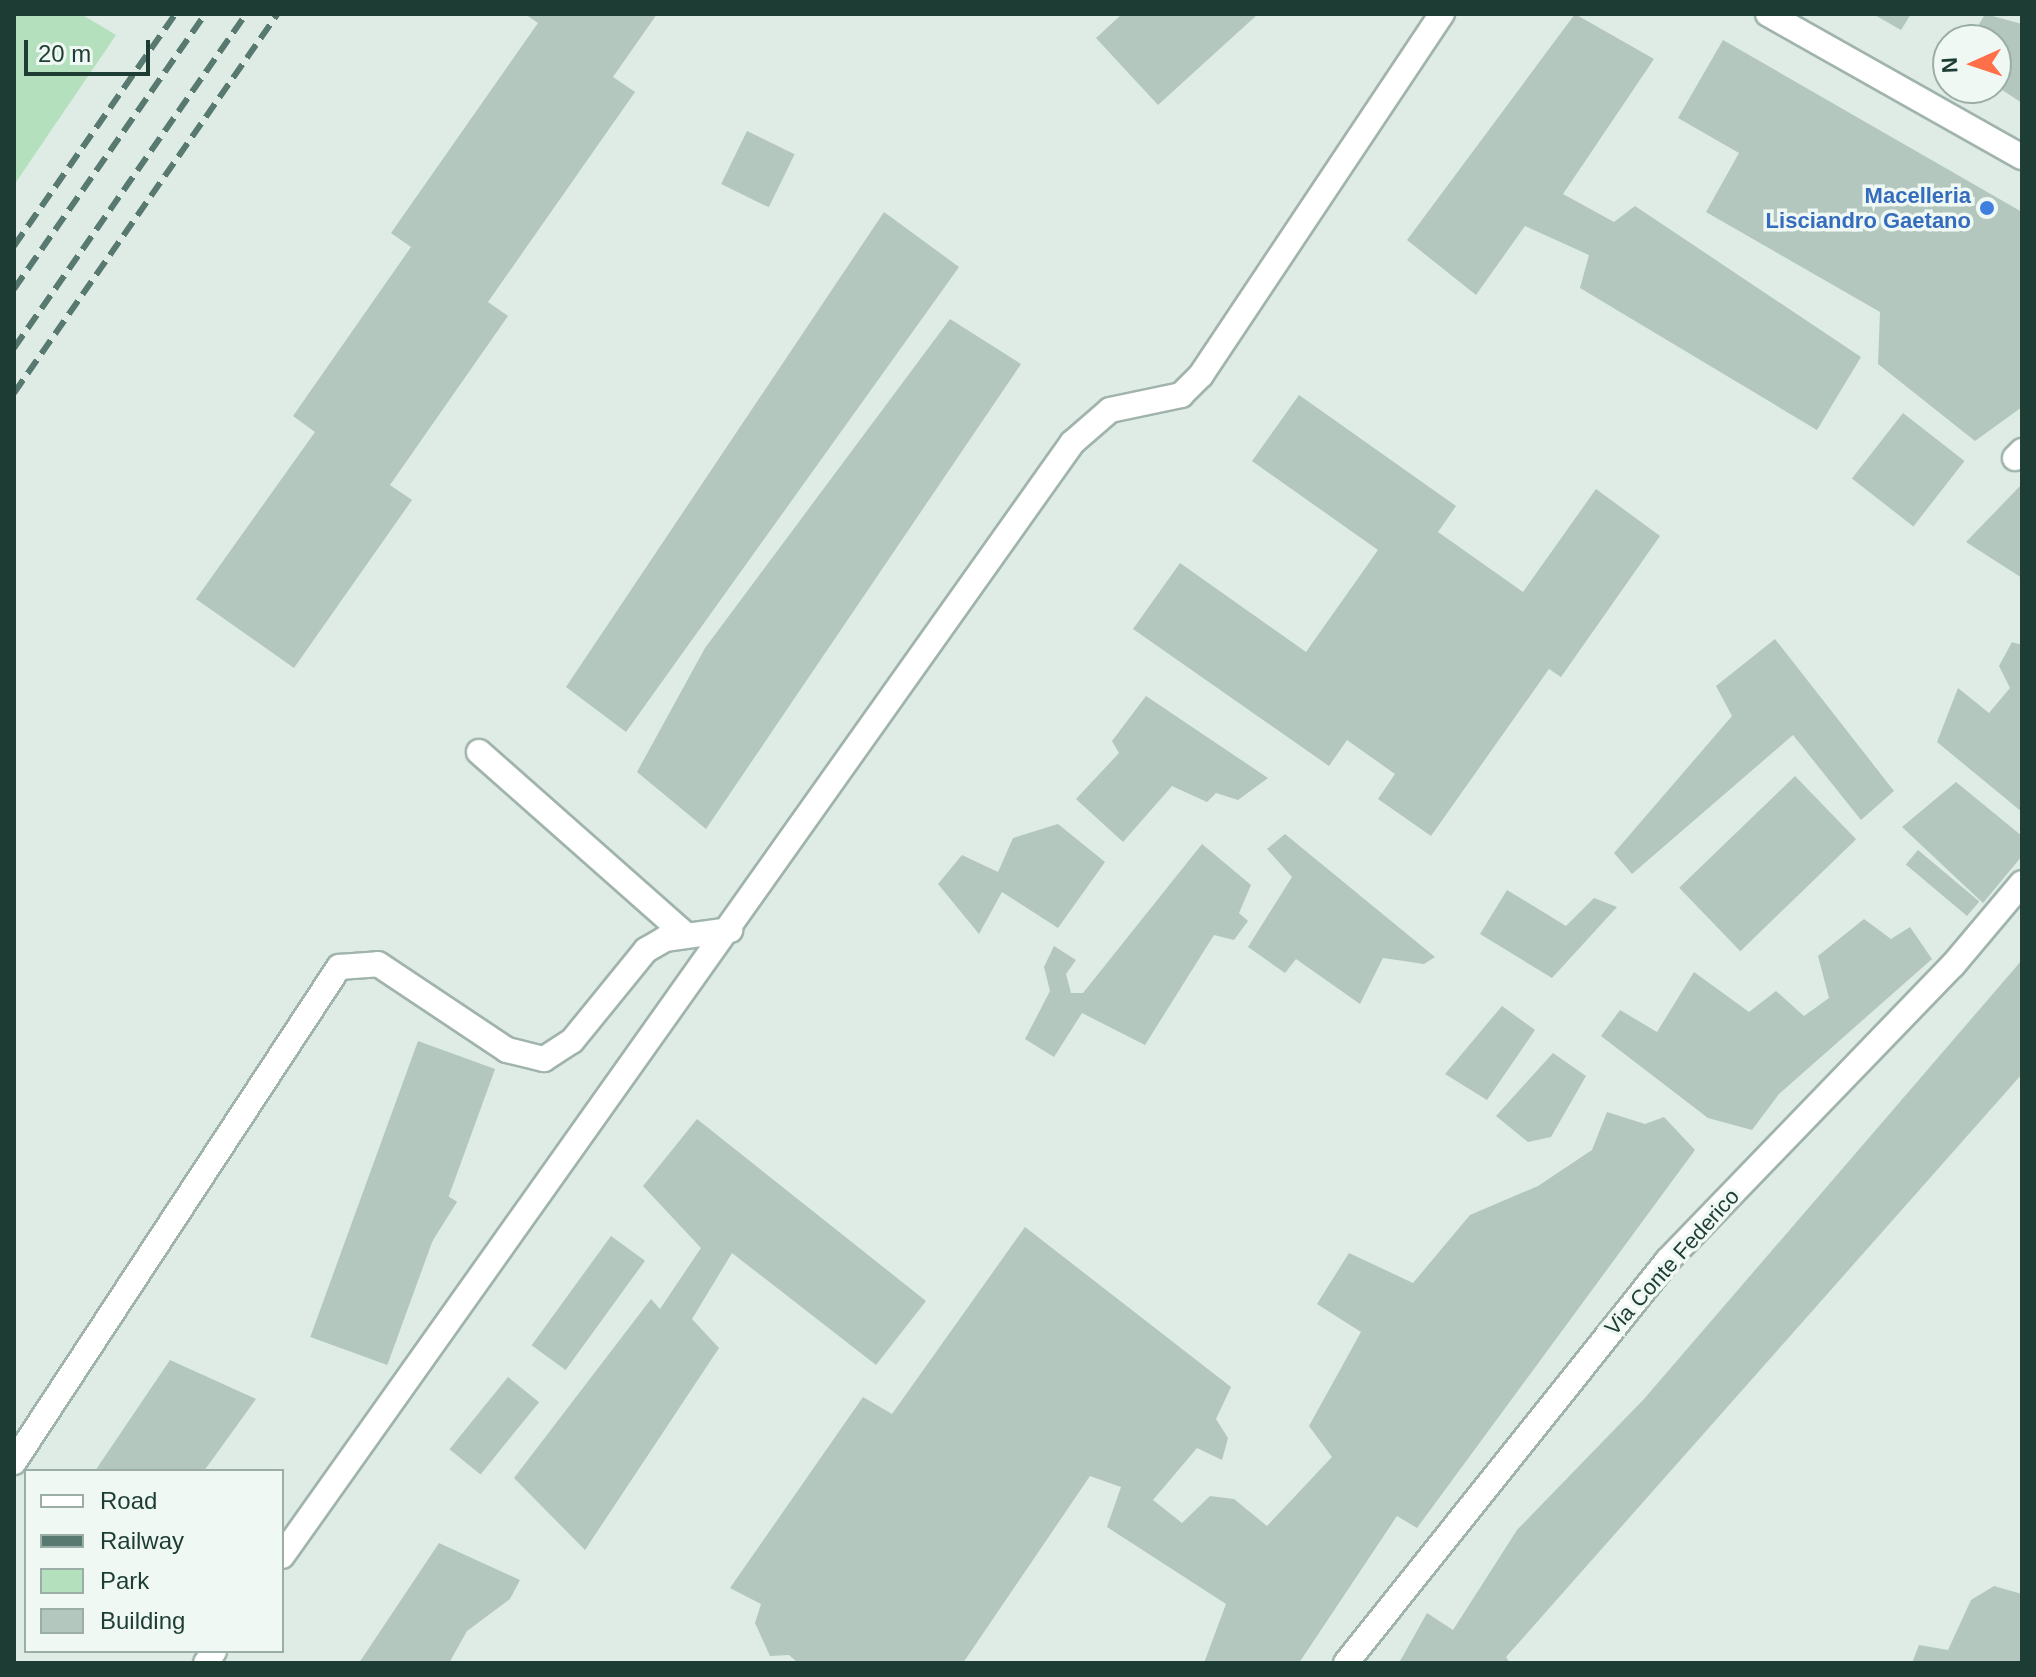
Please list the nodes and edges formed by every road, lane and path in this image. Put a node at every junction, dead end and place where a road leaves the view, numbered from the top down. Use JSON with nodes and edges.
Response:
{"nodes":[{"id":1,"x":1442,"y":14,"type":"edge"},
{"id":2,"x":1768,"y":14,"type":"edge"},
{"id":3,"x":2022,"y":157,"type":"edge"},
{"id":4,"x":479,"y":752,"type":"dead end"},
{"id":5,"x":2022,"y":883,"type":"edge"},
{"id":6,"x":730,"y":930,"type":"junction"},
{"id":7,"x":686,"y":935,"type":"junction"},
{"id":8,"x":14,"y":1462,"type":"edge"},
{"id":9,"x":284,"y":1553,"type":"edge"},
{"id":10,"x":1346,"y":1663,"type":"edge"}],
"edges":[{"from":1,"to":6,"type":"street"},
{"from":2,"to":3,"type":"street"},
{"from":4,"to":7,"type":"street"},
{"from":5,"to":10,"type":"street","name":"Via Conte Federico"},
{"from":6,"to":7,"type":"street"},
{"from":6,"to":9,"type":"street"},
{"from":7,"to":8,"type":"street"}]}
